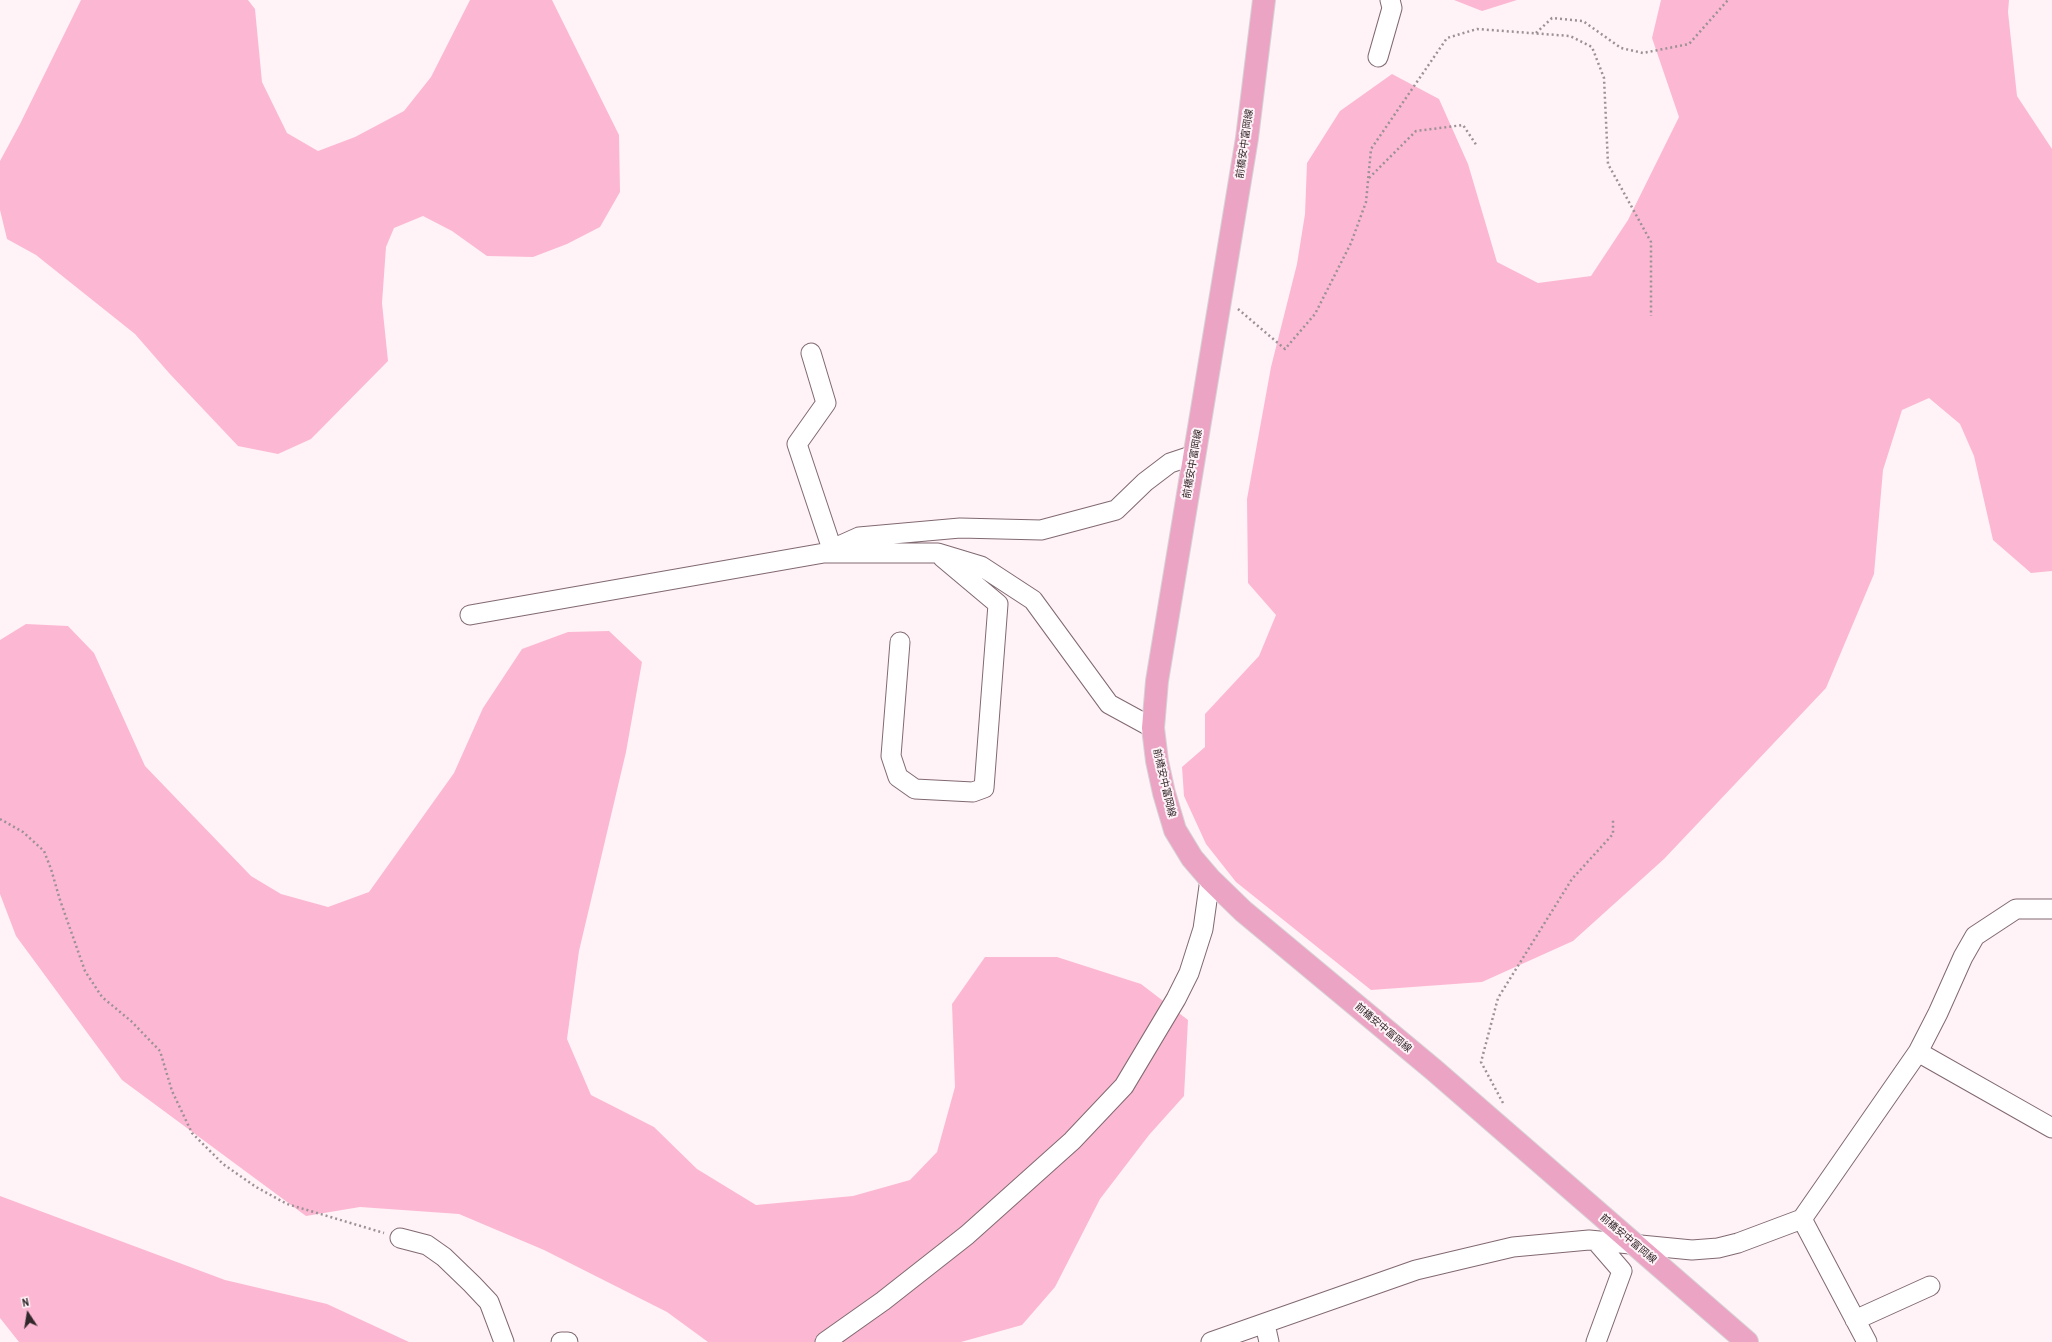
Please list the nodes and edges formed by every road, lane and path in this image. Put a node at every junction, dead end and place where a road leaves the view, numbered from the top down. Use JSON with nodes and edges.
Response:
{"nodes":[{"id":1,"x":1263,"y":0,"type":"edge"},
{"id":2,"x":1390,"y":0,"type":"edge"},
{"id":3,"x":1728,"y":0,"type":"edge"},
{"id":4,"x":1536,"y":33,"type":"junction"},
{"id":5,"x":1378,"y":57,"type":"dead end"},
{"id":6,"x":1477,"y":146,"type":"dead end"},
{"id":7,"x":1368,"y":178,"type":"junction"},
{"id":8,"x":1221,"y":294,"type":"junction"},
{"id":9,"x":1651,"y":316,"type":"dead end"},
{"id":10,"x":811,"y":353,"type":"dead end"},
{"id":11,"x":1194,"y":455,"type":"junction"},
{"id":12,"x":828,"y":551,"type":"junction"},
{"id":13,"x":938,"y":553,"type":"junction"},
{"id":14,"x":470,"y":614,"type":"dead end"},
{"id":15,"x":900,"y":642,"type":"dead end"},
{"id":16,"x":1153,"y":728,"type":"junction"},
{"id":17,"x":0,"y":819,"type":"edge"},
{"id":18,"x":1613,"y":819,"type":"dead end"},
{"id":19,"x":1210,"y":879,"type":"junction"},
{"id":20,"x":2052,"y":909,"type":"edge"},
{"id":21,"x":1918,"y":1052,"type":"junction"},
{"id":22,"x":1505,"y":1106,"type":"dead end"},
{"id":23,"x":2052,"y":1128,"type":"edge"},
{"id":24,"x":1802,"y":1220,"type":"junction"},
{"id":25,"x":400,"y":1238,"type":"joint"},
{"id":26,"x":1596,"y":1241,"type":"junction"},
{"id":27,"x":1633,"y":1244,"type":"junction"},
{"id":28,"x":1930,"y":1286,"type":"dead end"},
{"id":29,"x":1855,"y":1320,"type":"junction"},
{"id":30,"x":1265,"y":1324,"type":"junction"},
{"id":31,"x":504,"y":1342,"type":"edge"},
{"id":32,"x":561,"y":1342,"type":"edge"},
{"id":33,"x":568,"y":1342,"type":"edge"},
{"id":34,"x":825,"y":1342,"type":"edge"},
{"id":35,"x":1211,"y":1342,"type":"edge"},
{"id":36,"x":1269,"y":1342,"type":"edge"},
{"id":37,"x":1596,"y":1342,"type":"edge"},
{"id":38,"x":1747,"y":1342,"type":"edge"},
{"id":39,"x":1867,"y":1342,"type":"edge"}],
"edges":[{"from":1,"to":8,"type":"main road","name":"前橋安中富岡線"},
{"from":2,"to":5,"type":"street"},
{"from":3,"to":4,"type":"path"},
{"from":4,"to":7,"type":"path"},
{"from":4,"to":9,"type":"path"},
{"from":6,"to":7,"type":"path"},
{"from":7,"to":8,"type":"path"},
{"from":8,"to":11,"type":"main road","name":"前橋安中富岡線"},
{"from":10,"to":12,"type":"street"},
{"from":11,"to":12,"type":"street"},
{"from":11,"to":16,"type":"main road","name":"前橋安中富岡線"},
{"from":12,"to":13,"type":"street"},
{"from":12,"to":14,"type":"street"},
{"from":13,"to":15,"type":"street"},
{"from":13,"to":16,"type":"street"},
{"from":16,"to":19,"type":"main road","name":"前橋安中富岡線"},
{"from":17,"to":25,"type":"path"},
{"from":18,"to":22,"type":"path"},
{"from":19,"to":27,"type":"main road","name":"前橋安中富岡線"},
{"from":19,"to":34,"type":"street"},
{"from":20,"to":21,"type":"street"},
{"from":21,"to":23,"type":"street"},
{"from":21,"to":24,"type":"street"},
{"from":24,"to":27,"type":"street"},
{"from":24,"to":29,"type":"street"},
{"from":25,"to":31,"type":"street"},
{"from":26,"to":27,"type":"street"},
{"from":26,"to":30,"type":"street"},
{"from":26,"to":37,"type":"street"},
{"from":27,"to":38,"type":"main road","name":"前橋安中富岡線"},
{"from":28,"to":29,"type":"street"},
{"from":29,"to":39,"type":"street"},
{"from":30,"to":35,"type":"street"},
{"from":30,"to":36,"type":"street"},
{"from":32,"to":33,"type":"street"}]}
